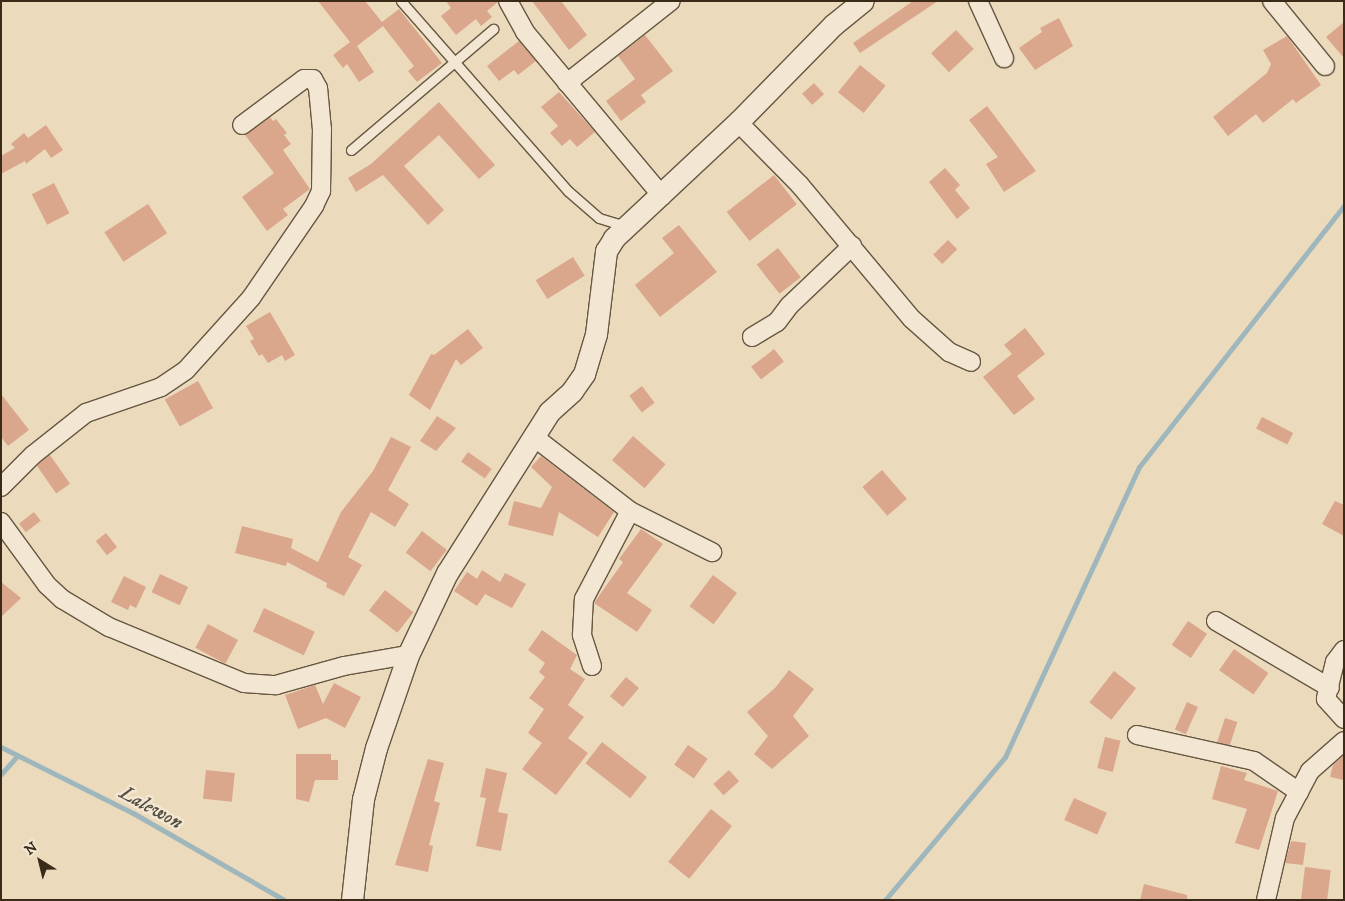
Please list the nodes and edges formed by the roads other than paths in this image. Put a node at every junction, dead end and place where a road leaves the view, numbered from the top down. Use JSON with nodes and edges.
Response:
{"nodes":[{"id":1,"x":402,"y":1,"type":"edge"},
{"id":2,"x":508,"y":1,"type":"edge"},
{"id":3,"x":671,"y":1,"type":"edge"},
{"id":4,"x":864,"y":1,"type":"edge"},
{"id":5,"x":978,"y":1,"type":"edge"},
{"id":6,"x":1272,"y":1,"type":"edge"},
{"id":7,"x":493,"y":29,"type":"dead end"},
{"id":8,"x":1004,"y":58,"type":"dead end"},
{"id":9,"x":454,"y":63,"type":"junction"},
{"id":10,"x":1326,"y":66,"type":"dead end"},
{"id":11,"x":566,"y":83,"type":"junction"},
{"id":12,"x":738,"y":122,"type":"junction"},
{"id":13,"x":242,"y":125,"type":"dead end"},
{"id":14,"x":351,"y":150,"type":"dead end"},
{"id":15,"x":662,"y":196,"type":"junction"},
{"id":16,"x":626,"y":226,"type":"junction"},
{"id":17,"x":852,"y":246,"type":"junction"},
{"id":18,"x":752,"y":337,"type":"dead end"},
{"id":19,"x":971,"y":362,"type":"dead end"},
{"id":20,"x":534,"y":437,"type":"junction"},
{"id":21,"x":1,"y":487,"type":"edge"},
{"id":22,"x":630,"y":511,"type":"junction"},
{"id":23,"x":1,"y":522,"type":"edge"},
{"id":24,"x":712,"y":552,"type":"dead end"},
{"id":25,"x":1216,"y":621,"type":"dead end"},
{"id":26,"x":1344,"y":650,"type":"edge"},
{"id":27,"x":408,"y":655,"type":"junction"},
{"id":28,"x":592,"y":666,"type":"dead end"},
{"id":29,"x":1330,"y":688,"type":"junction"},
{"id":30,"x":1344,"y":719,"type":"edge"},
{"id":31,"x":1137,"y":736,"type":"dead end"},
{"id":32,"x":1344,"y":742,"type":"edge"},
{"id":33,"x":1299,"y":792,"type":"junction"},
{"id":34,"x":352,"y":900,"type":"edge"},
{"id":35,"x":1266,"y":900,"type":"edge"}],
"edges":[{"from":1,"to":9,"type":"lane"},
{"from":2,"to":11,"type":"street"},
{"from":3,"to":11,"type":"street"},
{"from":4,"to":12,"type":"street"},
{"from":5,"to":8,"type":"street"},
{"from":6,"to":10,"type":"street"},
{"from":7,"to":9,"type":"lane"},
{"from":9,"to":14,"type":"lane"},
{"from":9,"to":16,"type":"lane"},
{"from":11,"to":15,"type":"street"},
{"from":12,"to":15,"type":"street"},
{"from":12,"to":17,"type":"street"},
{"from":13,"to":21,"type":"street"},
{"from":15,"to":16,"type":"street"},
{"from":16,"to":20,"type":"street"},
{"from":17,"to":18,"type":"street"},
{"from":17,"to":19,"type":"street"},
{"from":20,"to":22,"type":"street"},
{"from":20,"to":27,"type":"street"},
{"from":22,"to":24,"type":"street"},
{"from":22,"to":28,"type":"street"},
{"from":23,"to":27,"type":"street"},
{"from":25,"to":29,"type":"street"},
{"from":26,"to":29,"type":"street"},
{"from":27,"to":34,"type":"street"},
{"from":29,"to":30,"type":"street"},
{"from":31,"to":33,"type":"street"},
{"from":32,"to":33,"type":"street"},
{"from":33,"to":35,"type":"street"}]}
